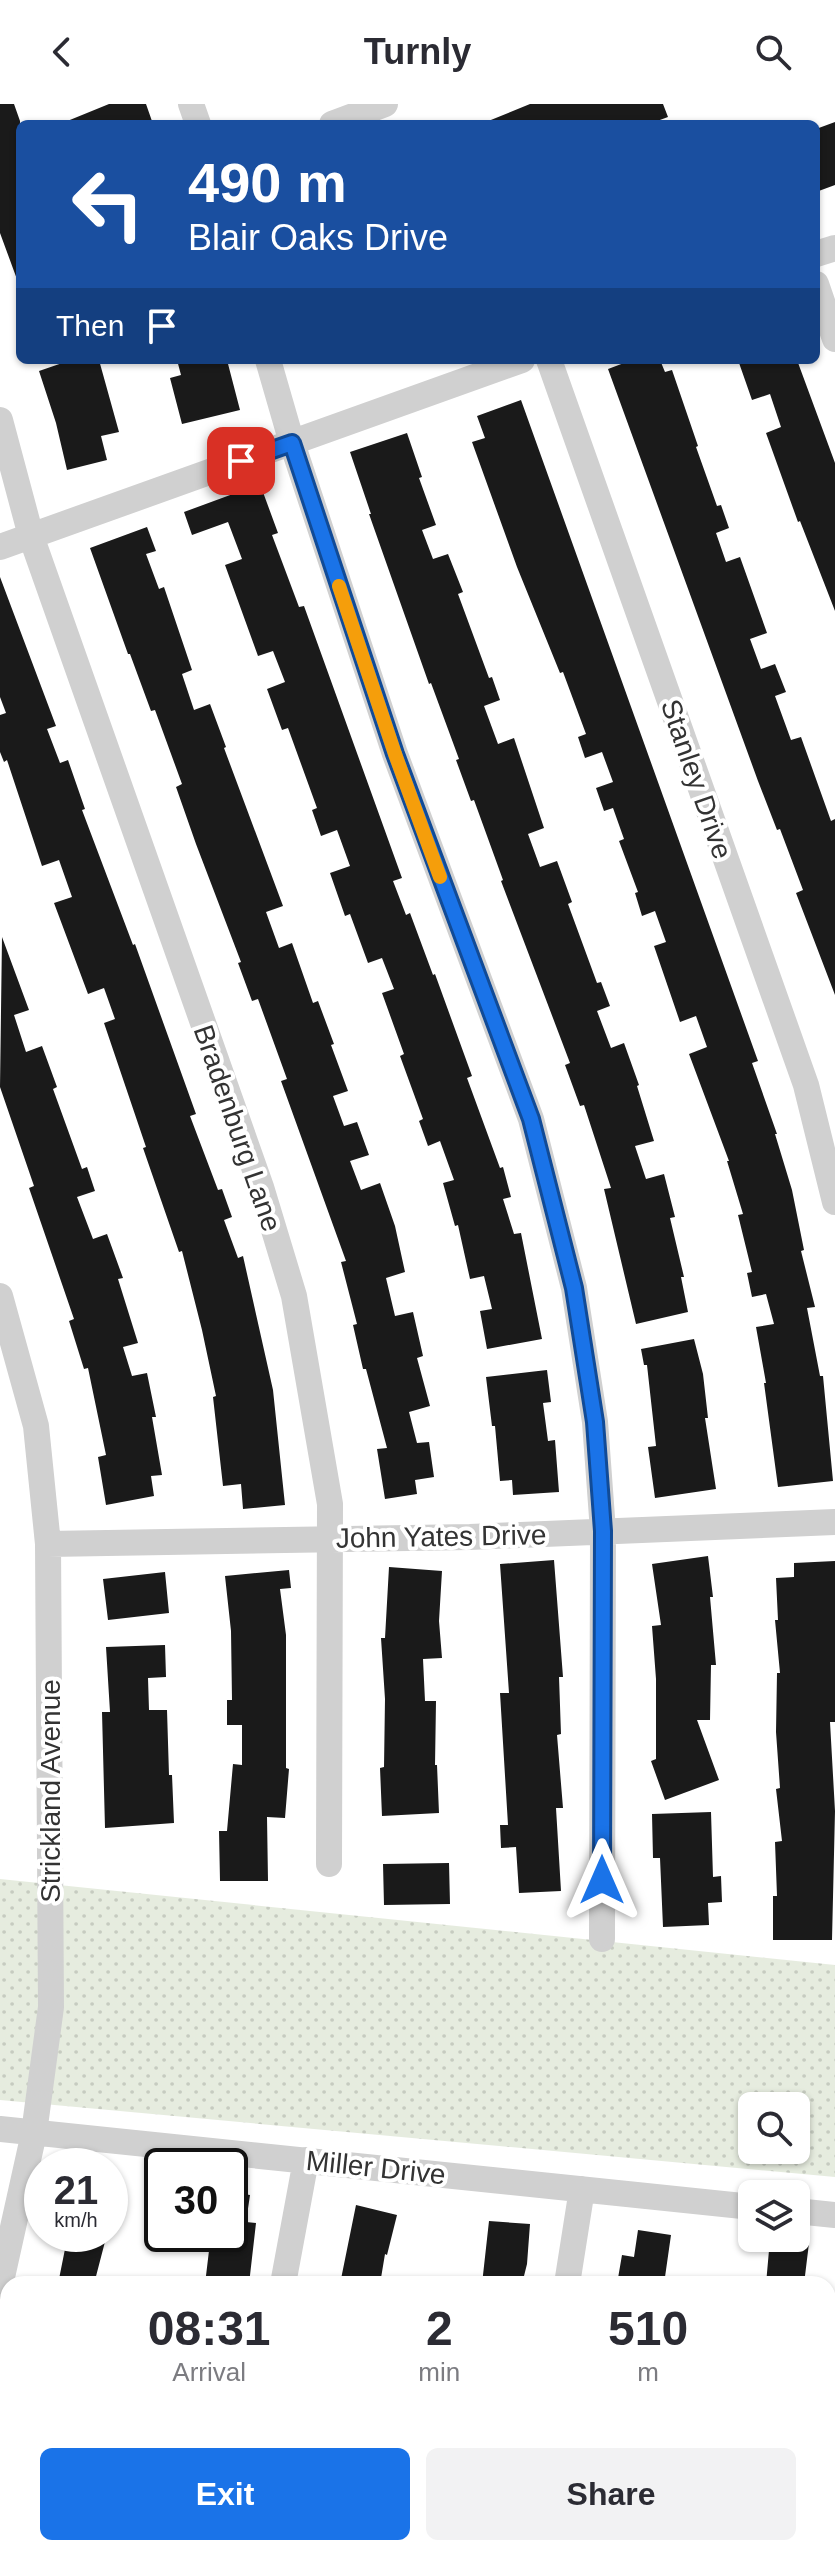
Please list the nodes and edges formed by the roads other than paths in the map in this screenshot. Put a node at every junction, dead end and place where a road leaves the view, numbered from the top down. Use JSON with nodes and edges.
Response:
{"nodes":[{"id":1,"x":385,"y":104,"type":"edge"},
{"id":2,"x":343,"y":120,"type":"edge"},
{"id":3,"x":820,"y":296,"type":"edge"},
{"id":4,"x":835,"y":339,"type":"edge"},
{"id":5,"x":269,"y":364,"type":"edge"},
{"id":6,"x":511,"y":364,"type":"edge"},
{"id":7,"x":550,"y":364,"type":"edge"},
{"id":8,"x":0,"y":420,"type":"edge"},
{"id":9,"x":292,"y":443,"type":"junction"},
{"id":10,"x":31,"y":536,"type":"junction"},
{"id":11,"x":0,"y":547,"type":"edge"},
{"id":12,"x":835,"y":1202,"type":"edge"},
{"id":13,"x":0,"y":1296,"type":"edge"},
{"id":14,"x":835,"y":1522,"type":"edge"},
{"id":15,"x":603,"y":1531,"type":"junction"},
{"id":16,"x":329,"y":1538,"type":"junction"},
{"id":17,"x":48,"y":1544,"type":"junction"},
{"id":18,"x":329,"y":1864,"type":"dead end"},
{"id":19,"x":602,"y":1939,"type":"dead end"},
{"id":20,"x":0,"y":2129,"type":"edge"},
{"id":21,"x":34,"y":2133,"type":"junction"},
{"id":22,"x":306,"y":2160,"type":"junction"},
{"id":23,"x":582,"y":2189,"type":"junction"},
{"id":24,"x":738,"y":2206,"type":"edge"},
{"id":25,"x":810,"y":2212,"type":"edge"},
{"id":26,"x":835,"y":2215,"type":"edge"},
{"id":27,"x":2,"y":2276,"type":"edge"},
{"id":28,"x":284,"y":2276,"type":"edge"},
{"id":29,"x":568,"y":2276,"type":"edge"}],
"edges":[{"from":1,"to":2,"type":"street"},
{"from":3,"to":4,"type":"street"},
{"from":5,"to":9,"type":"street"},
{"from":6,"to":9,"type":"street"},
{"from":7,"to":12,"type":"street","name":"Stanley Drive"},
{"from":8,"to":10,"type":"street","name":"Bradenburg Lane"},
{"from":9,"to":10,"type":"street"},
{"from":9,"to":15,"type":"street"},
{"from":10,"to":11,"type":"street"},
{"from":10,"to":16,"type":"street","name":"Bradenburg Lane"},
{"from":13,"to":17,"type":"street","name":"Strickland Avenue"},
{"from":14,"to":15,"type":"street","name":"John Yates Drive"},
{"from":15,"to":16,"type":"street","name":"John Yates Drive"},
{"from":15,"to":19,"type":"street"},
{"from":16,"to":17,"type":"street","name":"John Yates Drive"},
{"from":16,"to":18,"type":"street","name":"Bradenburg Lane"},
{"from":17,"to":21,"type":"street","name":"Strickland Avenue"},
{"from":20,"to":21,"type":"street","name":"Miller Drive"},
{"from":21,"to":22,"type":"street","name":"Miller Drive"},
{"from":21,"to":27,"type":"street","name":"Strickland Avenue"},
{"from":22,"to":23,"type":"street","name":"Miller Drive"},
{"from":22,"to":28,"type":"street"},
{"from":23,"to":24,"type":"street","name":"Miller Drive"},
{"from":23,"to":29,"type":"street"},
{"from":25,"to":26,"type":"street"}]}
